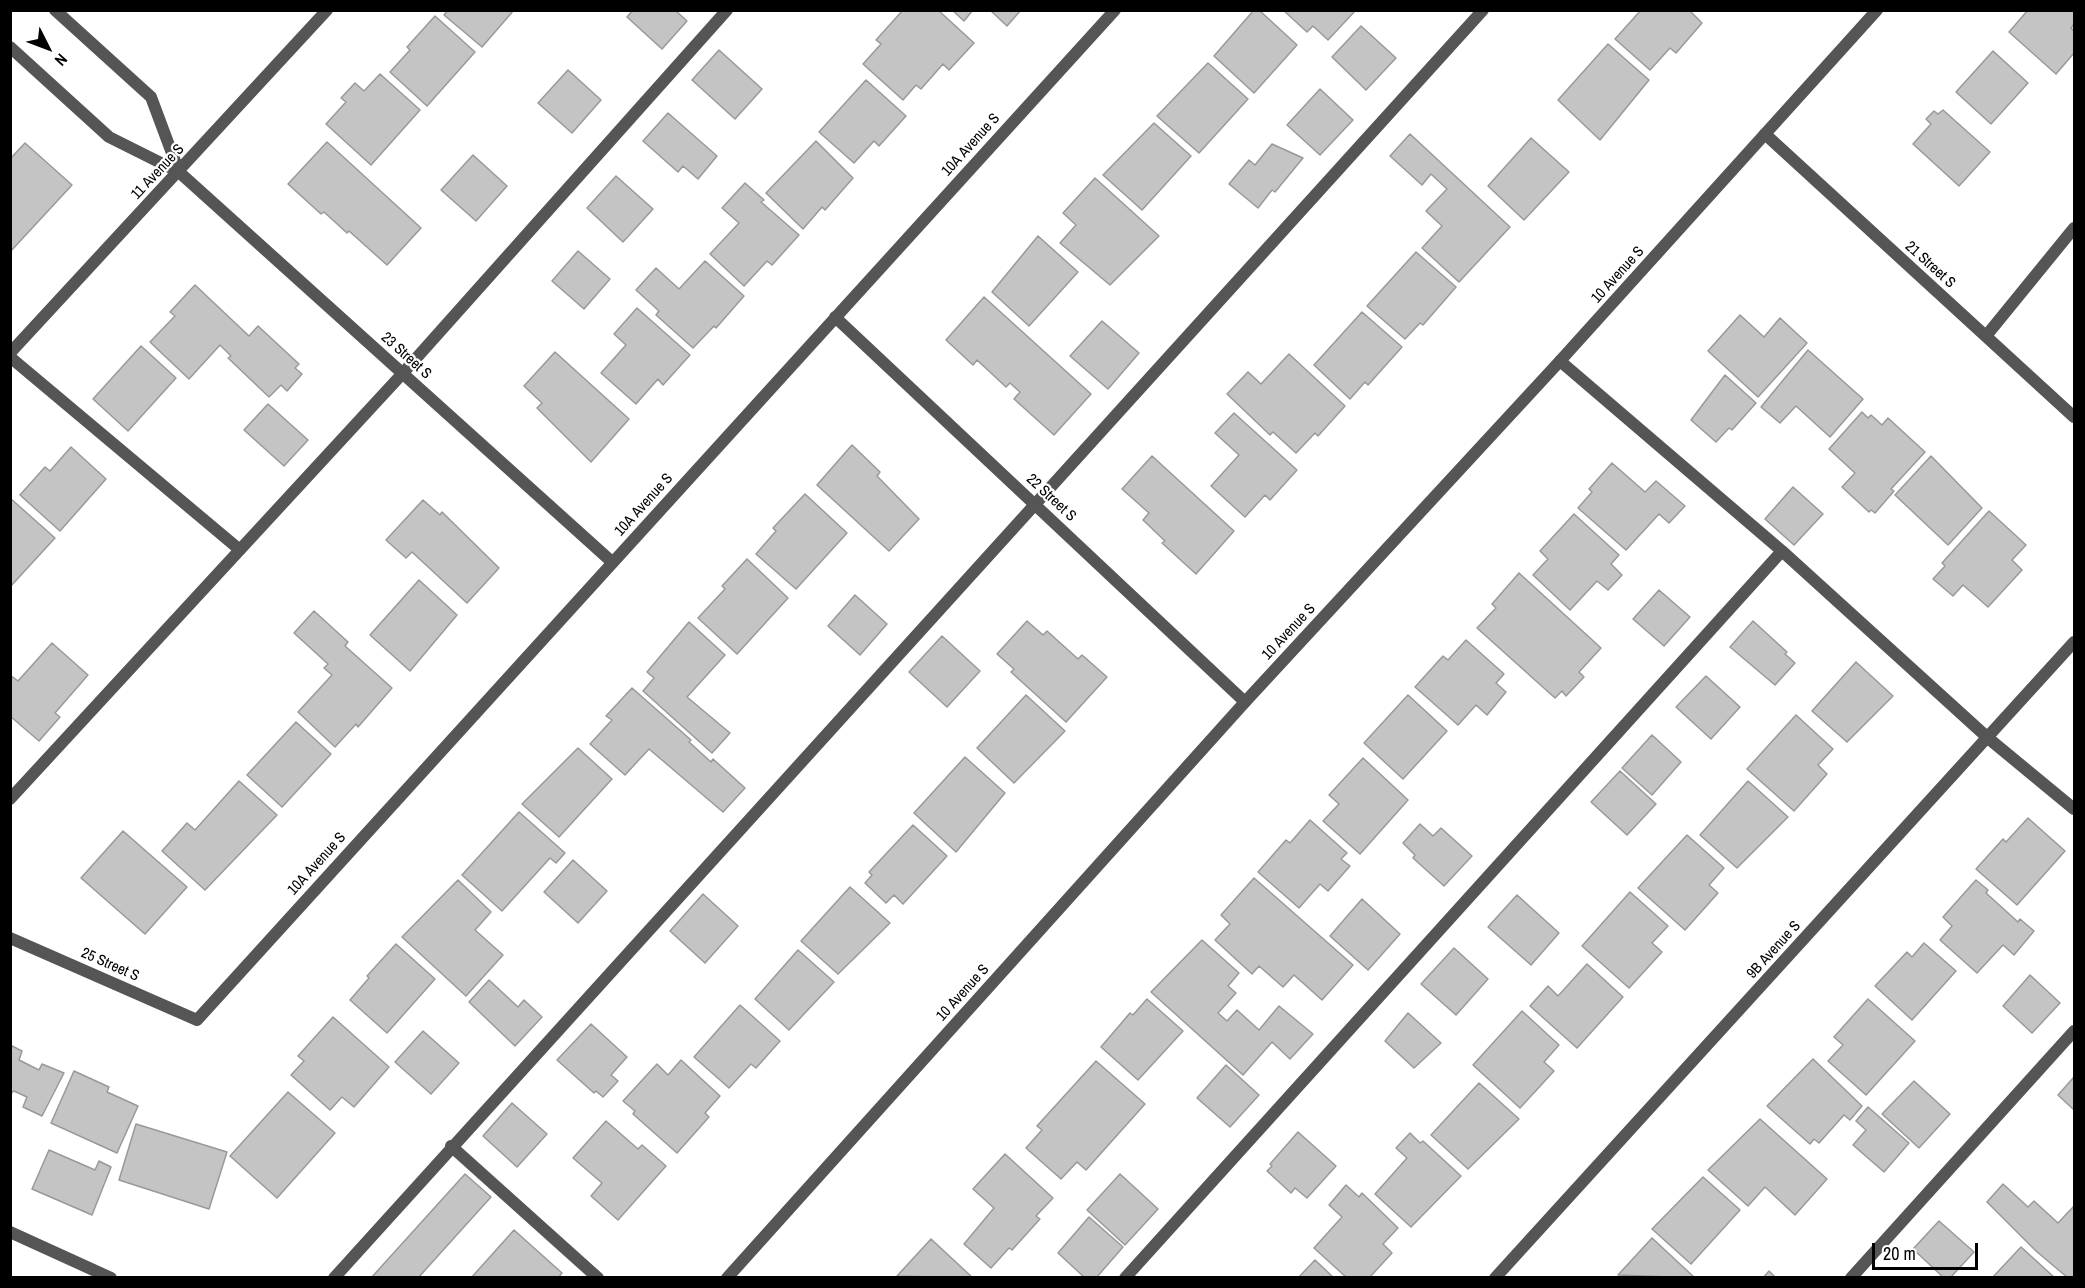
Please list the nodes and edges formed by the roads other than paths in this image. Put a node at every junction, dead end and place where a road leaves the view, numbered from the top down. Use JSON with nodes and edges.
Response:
{"nodes":[{"id":1,"x":55,"y":10,"type":"edge"},
{"id":2,"x":327,"y":10,"type":"edge"},
{"id":3,"x":727,"y":10,"type":"edge"},
{"id":4,"x":1115,"y":10,"type":"edge"},
{"id":5,"x":1483,"y":10,"type":"edge"},
{"id":6,"x":1877,"y":10,"type":"edge"},
{"id":7,"x":10,"y":47,"type":"edge"},
{"id":8,"x":1766,"y":134,"type":"junction"},
{"id":9,"x":179,"y":172,"type":"junction"},
{"id":10,"x":2074,"y":228,"type":"edge"},
{"id":11,"x":836,"y":316,"type":"junction"},
{"id":12,"x":1986,"y":336,"type":"junction"},
{"id":13,"x":10,"y":355,"type":"edge"},
{"id":14,"x":1560,"y":361,"type":"junction"},
{"id":15,"x":402,"y":373,"type":"junction"},
{"id":16,"x":2074,"y":417,"type":"edge"},
{"id":17,"x":1036,"y":505,"type":"junction"},
{"id":18,"x":240,"y":550,"type":"junction"},
{"id":19,"x":1782,"y":551,"type":"junction"},
{"id":20,"x":612,"y":562,"type":"junction"},
{"id":21,"x":2074,"y":642,"type":"edge"},
{"id":22,"x":1245,"y":702,"type":"junction"},
{"id":23,"x":1988,"y":738,"type":"junction"},
{"id":24,"x":10,"y":799,"type":"edge"},
{"id":25,"x":2074,"y":809,"type":"edge"},
{"id":26,"x":10,"y":938,"type":"edge"},
{"id":27,"x":197,"y":1020,"type":"joint"},
{"id":28,"x":2074,"y":1031,"type":"edge"},
{"id":29,"x":451,"y":1146,"type":"junction"},
{"id":30,"x":10,"y":1232,"type":"edge"},
{"id":31,"x":111,"y":1278,"type":"edge"},
{"id":32,"x":334,"y":1278,"type":"edge"},
{"id":33,"x":598,"y":1278,"type":"edge"},
{"id":34,"x":727,"y":1278,"type":"edge"},
{"id":35,"x":1125,"y":1278,"type":"edge"},
{"id":36,"x":1495,"y":1278,"type":"edge"},
{"id":37,"x":1851,"y":1278,"type":"edge"}],
"edges":[{"from":1,"to":9,"type":"street","name":"23 Street S"},
{"from":2,"to":9,"type":"street","name":"11 Avenue S"},
{"from":3,"to":15,"type":"street"},
{"from":4,"to":11,"type":"street","name":"10A Avenue S"},
{"from":5,"to":17,"type":"street"},
{"from":6,"to":8,"type":"street","name":"10 Avenue S"},
{"from":7,"to":9,"type":"street","name":"23 Street S"},
{"from":8,"to":12,"type":"street","name":"21 Street S"},
{"from":8,"to":14,"type":"street","name":"10 Avenue S"},
{"from":9,"to":13,"type":"street","name":"11 Avenue S"},
{"from":9,"to":15,"type":"street","name":"23 Street S"},
{"from":10,"to":12,"type":"street"},
{"from":11,"to":17,"type":"street","name":"22 Street S"},
{"from":11,"to":20,"type":"street","name":"10A Avenue S"},
{"from":12,"to":16,"type":"street","name":"21 Street S"},
{"from":13,"to":18,"type":"street"},
{"from":14,"to":19,"type":"street"},
{"from":14,"to":22,"type":"street","name":"10 Avenue S"},
{"from":15,"to":18,"type":"street"},
{"from":15,"to":20,"type":"street","name":"23 Street S"},
{"from":17,"to":22,"type":"street","name":"22 Street S"},
{"from":17,"to":29,"type":"street"},
{"from":18,"to":24,"type":"street"},
{"from":19,"to":23,"type":"street"},
{"from":19,"to":35,"type":"street"},
{"from":20,"to":27,"type":"street","name":"10A Avenue S"},
{"from":21,"to":23,"type":"street","name":"9B Avenue S"},
{"from":22,"to":34,"type":"street","name":"10 Avenue S"},
{"from":23,"to":25,"type":"street"},
{"from":23,"to":36,"type":"street","name":"9B Avenue S"},
{"from":26,"to":27,"type":"street","name":"25 Street S"},
{"from":28,"to":37,"type":"street"},
{"from":29,"to":32,"type":"street"},
{"from":29,"to":33,"type":"street"},
{"from":30,"to":31,"type":"street"}]}
